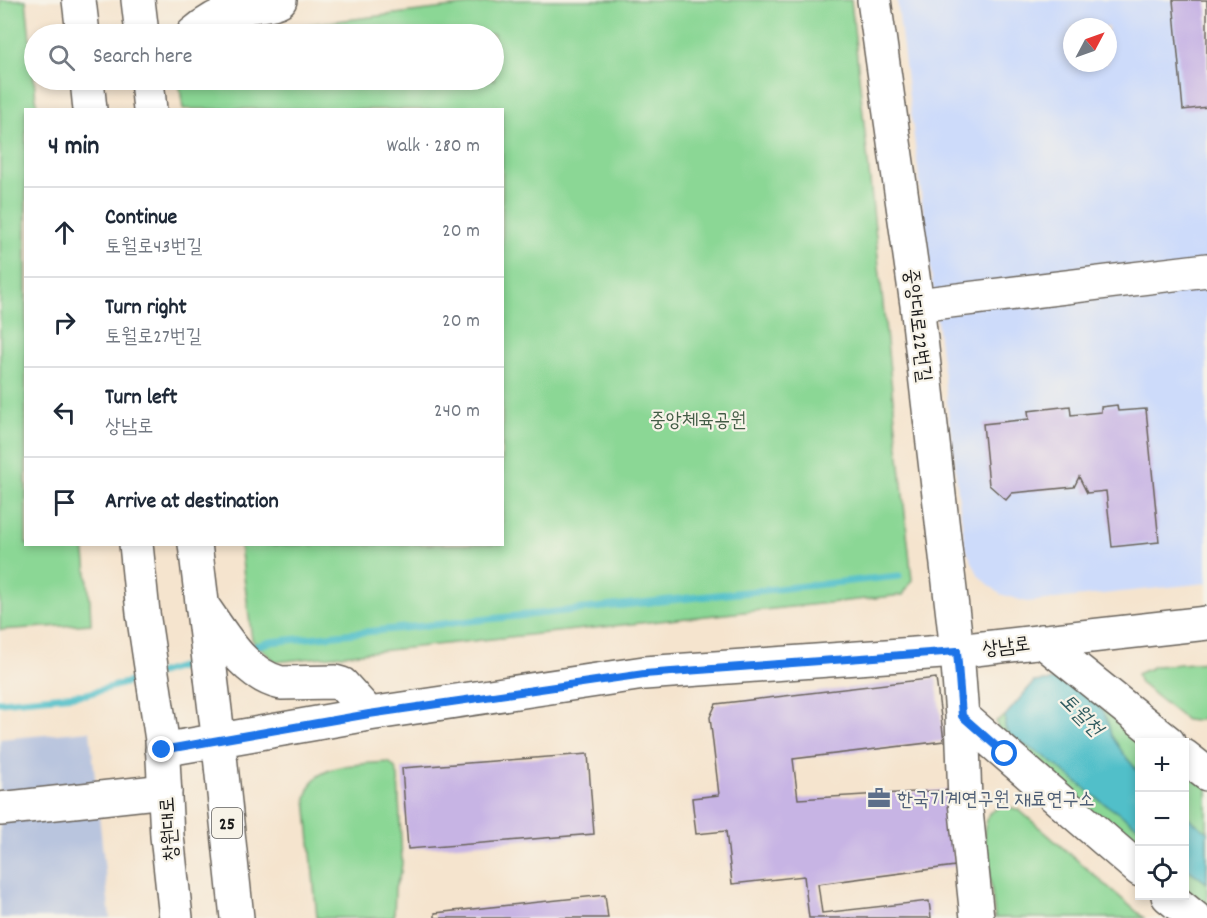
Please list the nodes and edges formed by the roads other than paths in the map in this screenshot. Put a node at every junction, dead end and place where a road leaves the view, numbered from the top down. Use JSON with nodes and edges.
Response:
{"nodes":[{"id":1,"x":138,"y":0,"type":"edge"},
{"id":2,"x":280,"y":0,"type":"edge"},
{"id":3,"x":874,"y":0,"type":"edge"},
{"id":4,"x":141,"y":24,"type":"edge"},
{"id":5,"x":205,"y":24,"type":"edge"},
{"id":6,"x":88,"y":90,"type":"edge"},
{"id":7,"x":90,"y":108,"type":"edge"},
{"id":8,"x":1207,"y":270,"type":"edge"},
{"id":9,"x":917,"y":305,"type":"junction"},
{"id":10,"x":196,"y":554,"type":"edge"},
{"id":11,"x":137,"y":559,"type":"edge"},
{"id":12,"x":203,"y":607,"type":"junction"},
{"id":13,"x":1207,"y":623,"type":"edge"},
{"id":14,"x":1042,"y":640,"type":"junction"},
{"id":15,"x":957,"y":651,"type":"junction"},
{"id":16,"x":369,"y":714,"type":"junction"},
{"id":17,"x":962,"y":716,"type":"junction"},
{"id":18,"x":218,"y":734,"type":"junction"},
{"id":19,"x":1163,"y":738,"type":"edge"},
{"id":20,"x":162,"y":745,"type":"junction"},
{"id":21,"x":1189,"y":759,"type":"edge"},
{"id":22,"x":1207,"y":774,"type":"edge"},
{"id":23,"x":165,"y":791,"type":"junction"},
{"id":24,"x":0,"y":809,"type":"edge"},
{"id":25,"x":1135,"y":866,"type":"edge"},
{"id":26,"x":1173,"y":900,"type":"edge"},
{"id":27,"x":176,"y":918,"type":"edge"},
{"id":28,"x":237,"y":918,"type":"edge"},
{"id":29,"x":977,"y":918,"type":"edge"},
{"id":30,"x":1194,"y":918,"type":"edge"}],
"edges":[{"from":1,"to":4,"type":"main road"},
{"from":2,"to":5,"type":"main road"},
{"from":3,"to":9,"type":"main road","name":"중앙대로22번길"},
{"from":6,"to":7,"type":"main road"},
{"from":8,"to":9,"type":"main road"},
{"from":9,"to":15,"type":"main road","name":"중앙대로22번길"},
{"from":10,"to":12,"type":"main road","number":"25"},
{"from":11,"to":20,"type":"main road","name":"창원대로"},
{"from":12,"to":16,"type":"main road"},
{"from":12,"to":18,"type":"main road","number":"25"},
{"from":13,"to":14,"type":"main road","name":"상남로"},
{"from":14,"to":15,"type":"main road","name":"상남로"},
{"from":14,"to":19,"type":"main road"},
{"from":15,"to":16,"type":"main road","name":"상남로"},
{"from":15,"to":17,"type":"main road","name":"중앙대로22번길"},
{"from":16,"to":18,"type":"main road","name":"상남로"},
{"from":17,"to":25,"type":"main road"},
{"from":17,"to":29,"type":"main road","name":"중앙대로22번길"},
{"from":18,"to":20,"type":"main road","name":"상남로"},
{"from":18,"to":28,"type":"main road","number":"25"},
{"from":20,"to":23,"type":"main road","name":"창원대로"},
{"from":21,"to":22,"type":"main road"},
{"from":23,"to":24,"type":"main road"},
{"from":23,"to":27,"type":"main road","name":"창원대로"},
{"from":26,"to":30,"type":"main road"}]}
